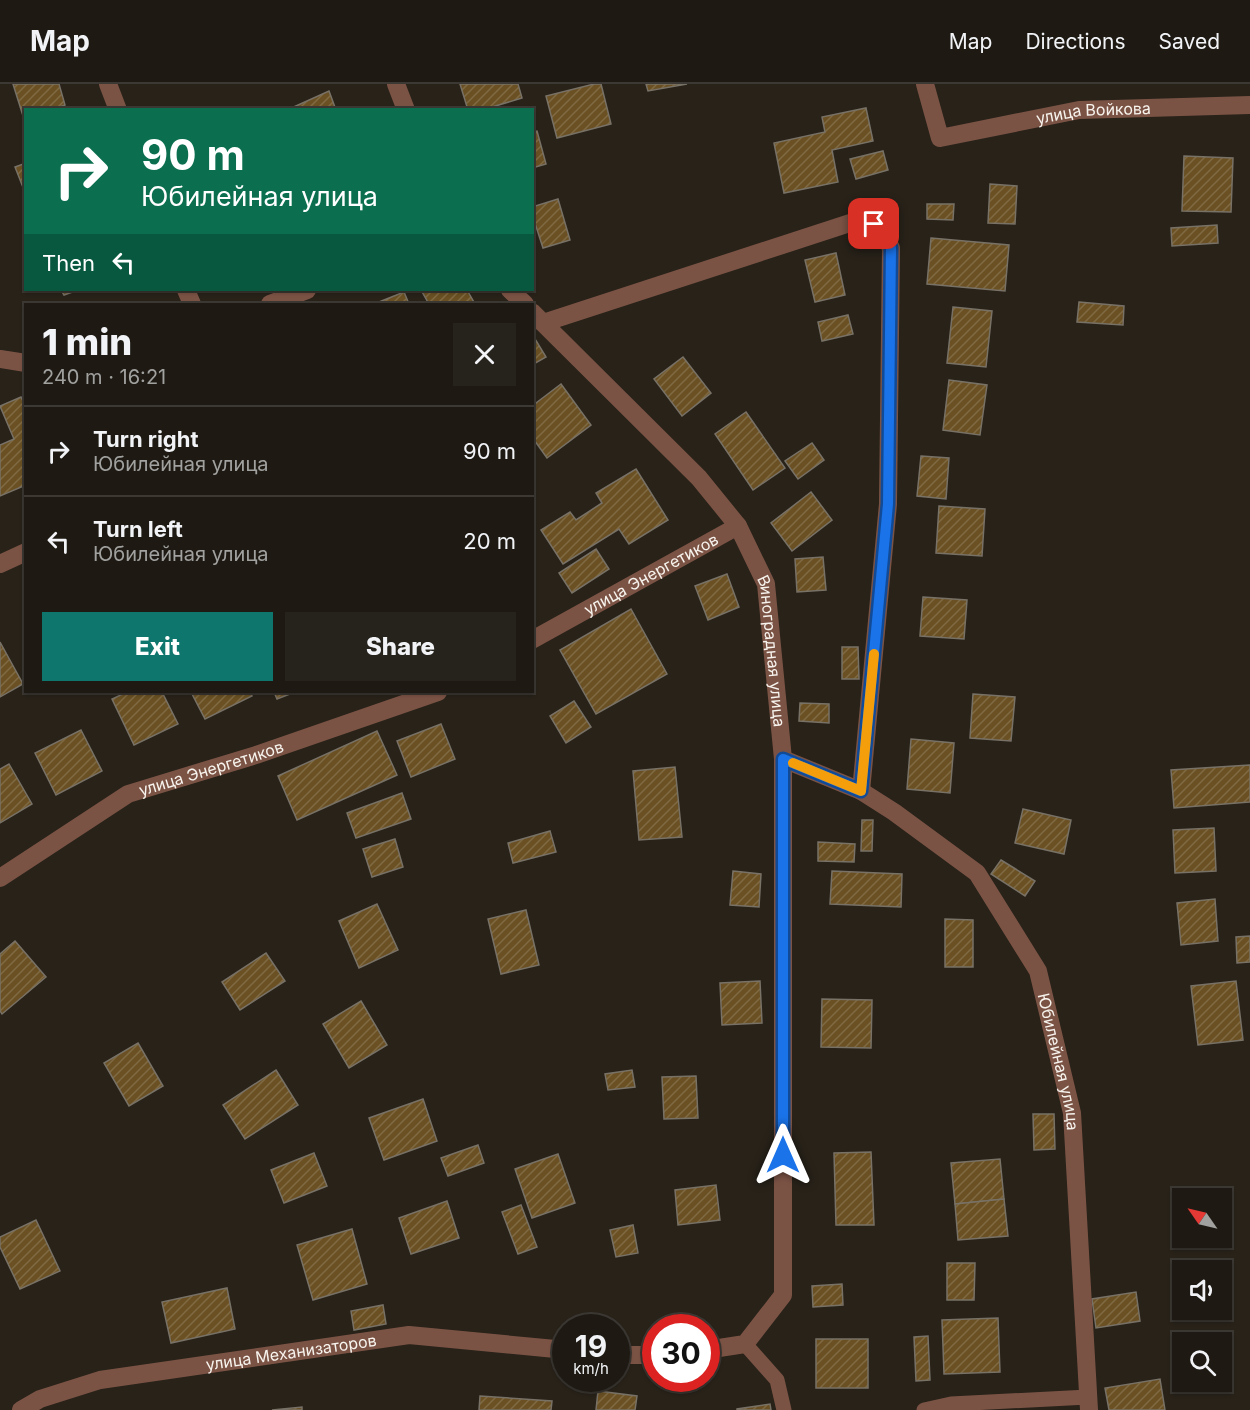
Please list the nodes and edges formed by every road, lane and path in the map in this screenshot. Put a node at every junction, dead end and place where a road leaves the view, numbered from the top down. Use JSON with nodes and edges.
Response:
{"nodes":[{"id":1,"x":108,"y":84,"type":"edge"},
{"id":2,"x":396,"y":84,"type":"edge"},
{"id":3,"x":925,"y":84,"type":"edge"},
{"id":4,"x":1250,"y":105,"type":"edge"},
{"id":5,"x":117,"y":108,"type":"edge"},
{"id":6,"x":405,"y":108,"type":"edge"},
{"id":7,"x":304,"y":291,"type":"edge"},
{"id":8,"x":511,"y":291,"type":"edge"},
{"id":9,"x":273,"y":303,"type":"edge"},
{"id":10,"x":524,"y":303,"type":"edge"},
{"id":11,"x":538,"y":318,"type":"edge"},
{"id":12,"x":0,"y":358,"type":"edge"},
{"id":13,"x":24,"y":363,"type":"edge"},
{"id":14,"x":738,"y":526,"type":"junction"},
{"id":15,"x":24,"y":553,"type":"edge"},
{"id":16,"x":0,"y":564,"type":"edge"},
{"id":17,"x":534,"y":639,"type":"edge"},
{"id":18,"x":435,"y":693,"type":"edge"},
{"id":19,"x":783,"y":759,"type":"junction"},
{"id":20,"x":861,"y":791,"type":"junction"},
{"id":21,"x":0,"y":878,"type":"edge"},
{"id":22,"x":745,"y":1344,"type":"junction"},
{"id":23,"x":720,"y":1348,"type":"edge"},
{"id":24,"x":552,"y":1349,"type":"edge"},
{"id":25,"x":1089,"y":1403,"type":"edge"},
{"id":26,"x":21,"y":1410,"type":"edge"},
{"id":27,"x":784,"y":1410,"type":"edge"},
{"id":28,"x":924,"y":1410,"type":"edge"}],
"edges":[{"from":1,"to":5,"type":"street"},
{"from":2,"to":6,"type":"street"},
{"from":3,"to":4,"type":"street","name":"улица Войкова"},
{"from":7,"to":9,"type":"street"},
{"from":8,"to":10,"type":"street"},
{"from":11,"to":14,"type":"street","name":"Виноградная улица"},
{"from":11,"to":20,"type":"street"},
{"from":12,"to":13,"type":"street"},
{"from":14,"to":17,"type":"street","name":"улица Энергетиков"},
{"from":14,"to":19,"type":"street","name":"Виноградная улица"},
{"from":15,"to":16,"type":"street"},
{"from":18,"to":21,"type":"street","name":"улица Энергетиков"},
{"from":19,"to":20,"type":"street","name":"Юбилейная улица"},
{"from":19,"to":22,"type":"street","name":"Виноградная улица"},
{"from":20,"to":25,"type":"street","name":"Юбилейная улица"},
{"from":22,"to":23,"type":"street"},
{"from":22,"to":27,"type":"lane"},
{"from":24,"to":26,"type":"street","name":"улица Механизаторов"},
{"from":25,"to":28,"type":"lane"}]}
